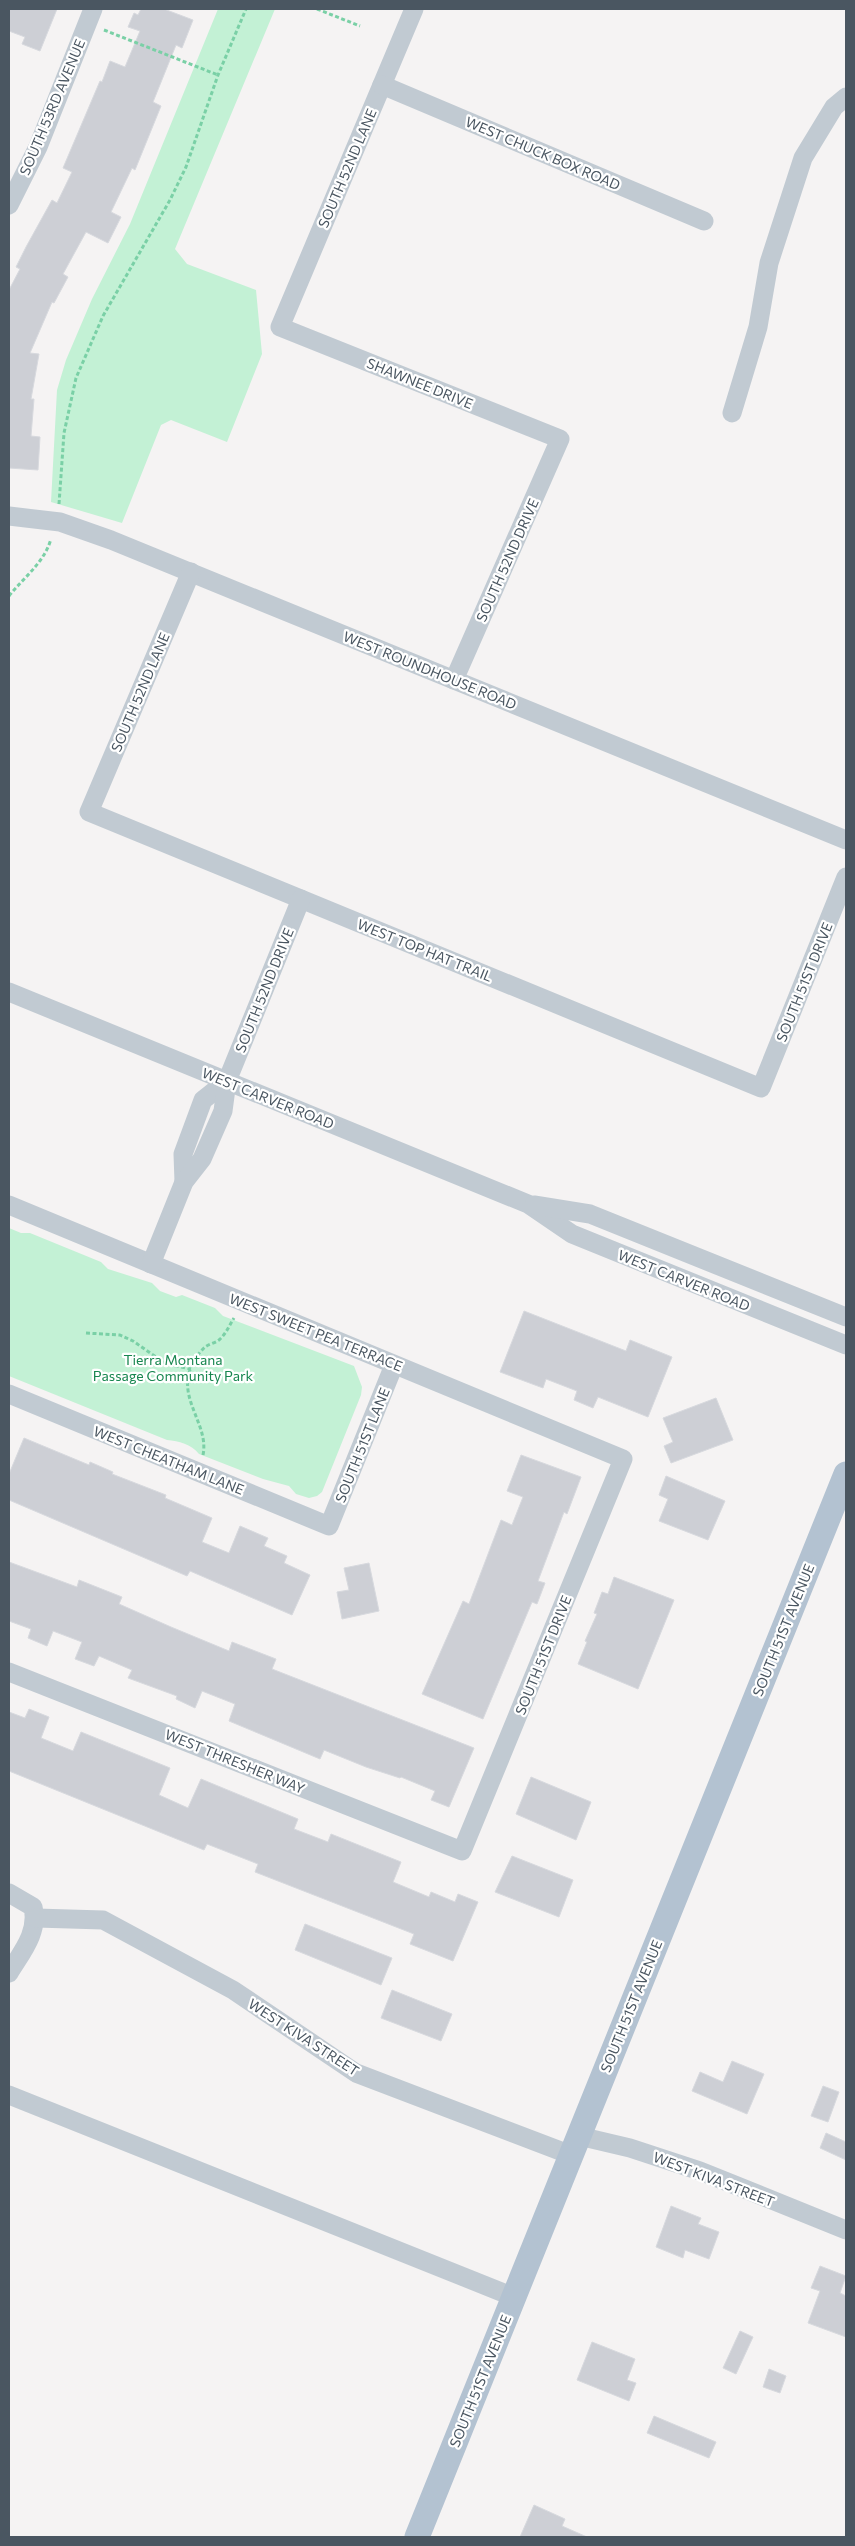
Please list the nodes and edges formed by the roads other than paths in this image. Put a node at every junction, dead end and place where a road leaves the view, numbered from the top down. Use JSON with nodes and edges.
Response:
{"nodes":[{"id":1,"x":414,"y":9,"type":"edge"},
{"id":2,"x":90,"y":16,"type":"edge"},
{"id":3,"x":382,"y":85,"type":"junction"},
{"id":4,"x":846,"y":97,"type":"edge"},
{"id":5,"x":9,"y":203,"type":"edge"},
{"id":6,"x":704,"y":221,"type":"dead end"},
{"id":7,"x":280,"y":327,"type":"joint"},
{"id":8,"x":732,"y":413,"type":"dead end"},
{"id":9,"x":560,"y":439,"type":"joint"},
{"id":10,"x":9,"y":516,"type":"edge"},
{"id":11,"x":190,"y":572,"type":"junction"},
{"id":12,"x":454,"y":680,"type":"junction"},
{"id":13,"x":90,"y":812,"type":"joint"},
{"id":14,"x":846,"y":840,"type":"edge"},
{"id":15,"x":846,"y":877,"type":"edge"},
{"id":16,"x":301,"y":899,"type":"junction"},
{"id":17,"x":9,"y":992,"type":"edge"},
{"id":18,"x":227,"y":1081,"type":"junction"},
{"id":19,"x":761,"y":1088,"type":"joint"},
{"id":20,"x":528,"y":1204,"type":"junction"},
{"id":21,"x":9,"y":1205,"type":"edge"},
{"id":22,"x":151,"y":1264,"type":"junction"},
{"id":23,"x":846,"y":1317,"type":"edge"},
{"id":24,"x":846,"y":1345,"type":"edge"},
{"id":25,"x":394,"y":1365,"type":"junction"},
{"id":26,"x":9,"y":1394,"type":"edge"},
{"id":27,"x":623,"y":1459,"type":"joint"},
{"id":28,"x":846,"y":1474,"type":"edge"},
{"id":29,"x":329,"y":1526,"type":"joint"},
{"id":30,"x":9,"y":1672,"type":"edge"},
{"id":31,"x":462,"y":1850,"type":"joint"},
{"id":32,"x":9,"y":1893,"type":"edge"},
{"id":33,"x":36,"y":1918,"type":"junction"},
{"id":34,"x":9,"y":1974,"type":"edge"},
{"id":35,"x":9,"y":2095,"type":"edge"},
{"id":36,"x":575,"y":2146,"type":"junction"},
{"id":37,"x":846,"y":2230,"type":"edge"},
{"id":38,"x":514,"y":2297,"type":"junction"},
{"id":39,"x":417,"y":2537,"type":"edge"}],
"edges":[{"from":1,"to":3,"type":"street","name":"SOUTH 52ND LANE"},
{"from":2,"to":5,"type":"street","name":"SOUTH 53RD AVENUE"},
{"from":3,"to":6,"type":"street","name":"WEST CHUCK BOX ROAD"},
{"from":3,"to":7,"type":"street","name":"SOUTH 52ND LANE"},
{"from":4,"to":8,"type":"street"},
{"from":7,"to":9,"type":"street","name":"SHAWNEE DRIVE"},
{"from":9,"to":12,"type":"street","name":"SOUTH 52ND DRIVE"},
{"from":10,"to":11,"type":"street","name":"WEST ROUNDHOUSE ROAD"},
{"from":11,"to":12,"type":"street","name":"WEST ROUNDHOUSE ROAD"},
{"from":11,"to":13,"type":"street","name":"SOUTH 52ND LANE"},
{"from":12,"to":14,"type":"street","name":"WEST ROUNDHOUSE ROAD"},
{"from":13,"to":16,"type":"street","name":"WEST TOP HAT TRAIL"},
{"from":15,"to":19,"type":"street","name":"SOUTH 51ST DRIVE"},
{"from":16,"to":18,"type":"street","name":"SOUTH 52ND DRIVE"},
{"from":16,"to":19,"type":"street","name":"WEST TOP HAT TRAIL"},
{"from":17,"to":18,"type":"street","name":"WEST CARVER ROAD"},
{"from":18,"to":20,"type":"street","name":"WEST CARVER ROAD"},
{"from":18,"to":22,"type":"street","name":"SOUTH 52ND DRIVE"},
{"from":20,"to":23,"type":"street","name":"WEST CARVER ROAD"},
{"from":20,"to":24,"type":"street","name":"WEST CARVER ROAD"},
{"from":21,"to":22,"type":"street","name":"WEST SWEET PEA TERRACE"},
{"from":22,"to":25,"type":"street","name":"WEST SWEET PEA TERRACE"},
{"from":25,"to":27,"type":"street","name":"WEST SWEET PEA TERRACE"},
{"from":25,"to":29,"type":"street","name":"SOUTH 51ST LANE"},
{"from":26,"to":29,"type":"street","name":"WEST CHEATHAM LANE"},
{"from":27,"to":31,"type":"street","name":"SOUTH 51ST DRIVE"},
{"from":28,"to":36,"type":"main road","name":"SOUTH 51ST AVENUE"},
{"from":30,"to":31,"type":"street","name":"WEST THRESHER WAY"},
{"from":32,"to":33,"type":"street"},
{"from":33,"to":34,"type":"street"},
{"from":33,"to":36,"type":"street","name":"WEST KIVA STREET"},
{"from":35,"to":38,"type":"street"},
{"from":36,"to":37,"type":"street","name":"WEST KIVA STREET"},
{"from":36,"to":38,"type":"main road","name":"SOUTH 51ST AVENUE"},
{"from":38,"to":39,"type":"main road","name":"SOUTH 51ST AVENUE"}]}
